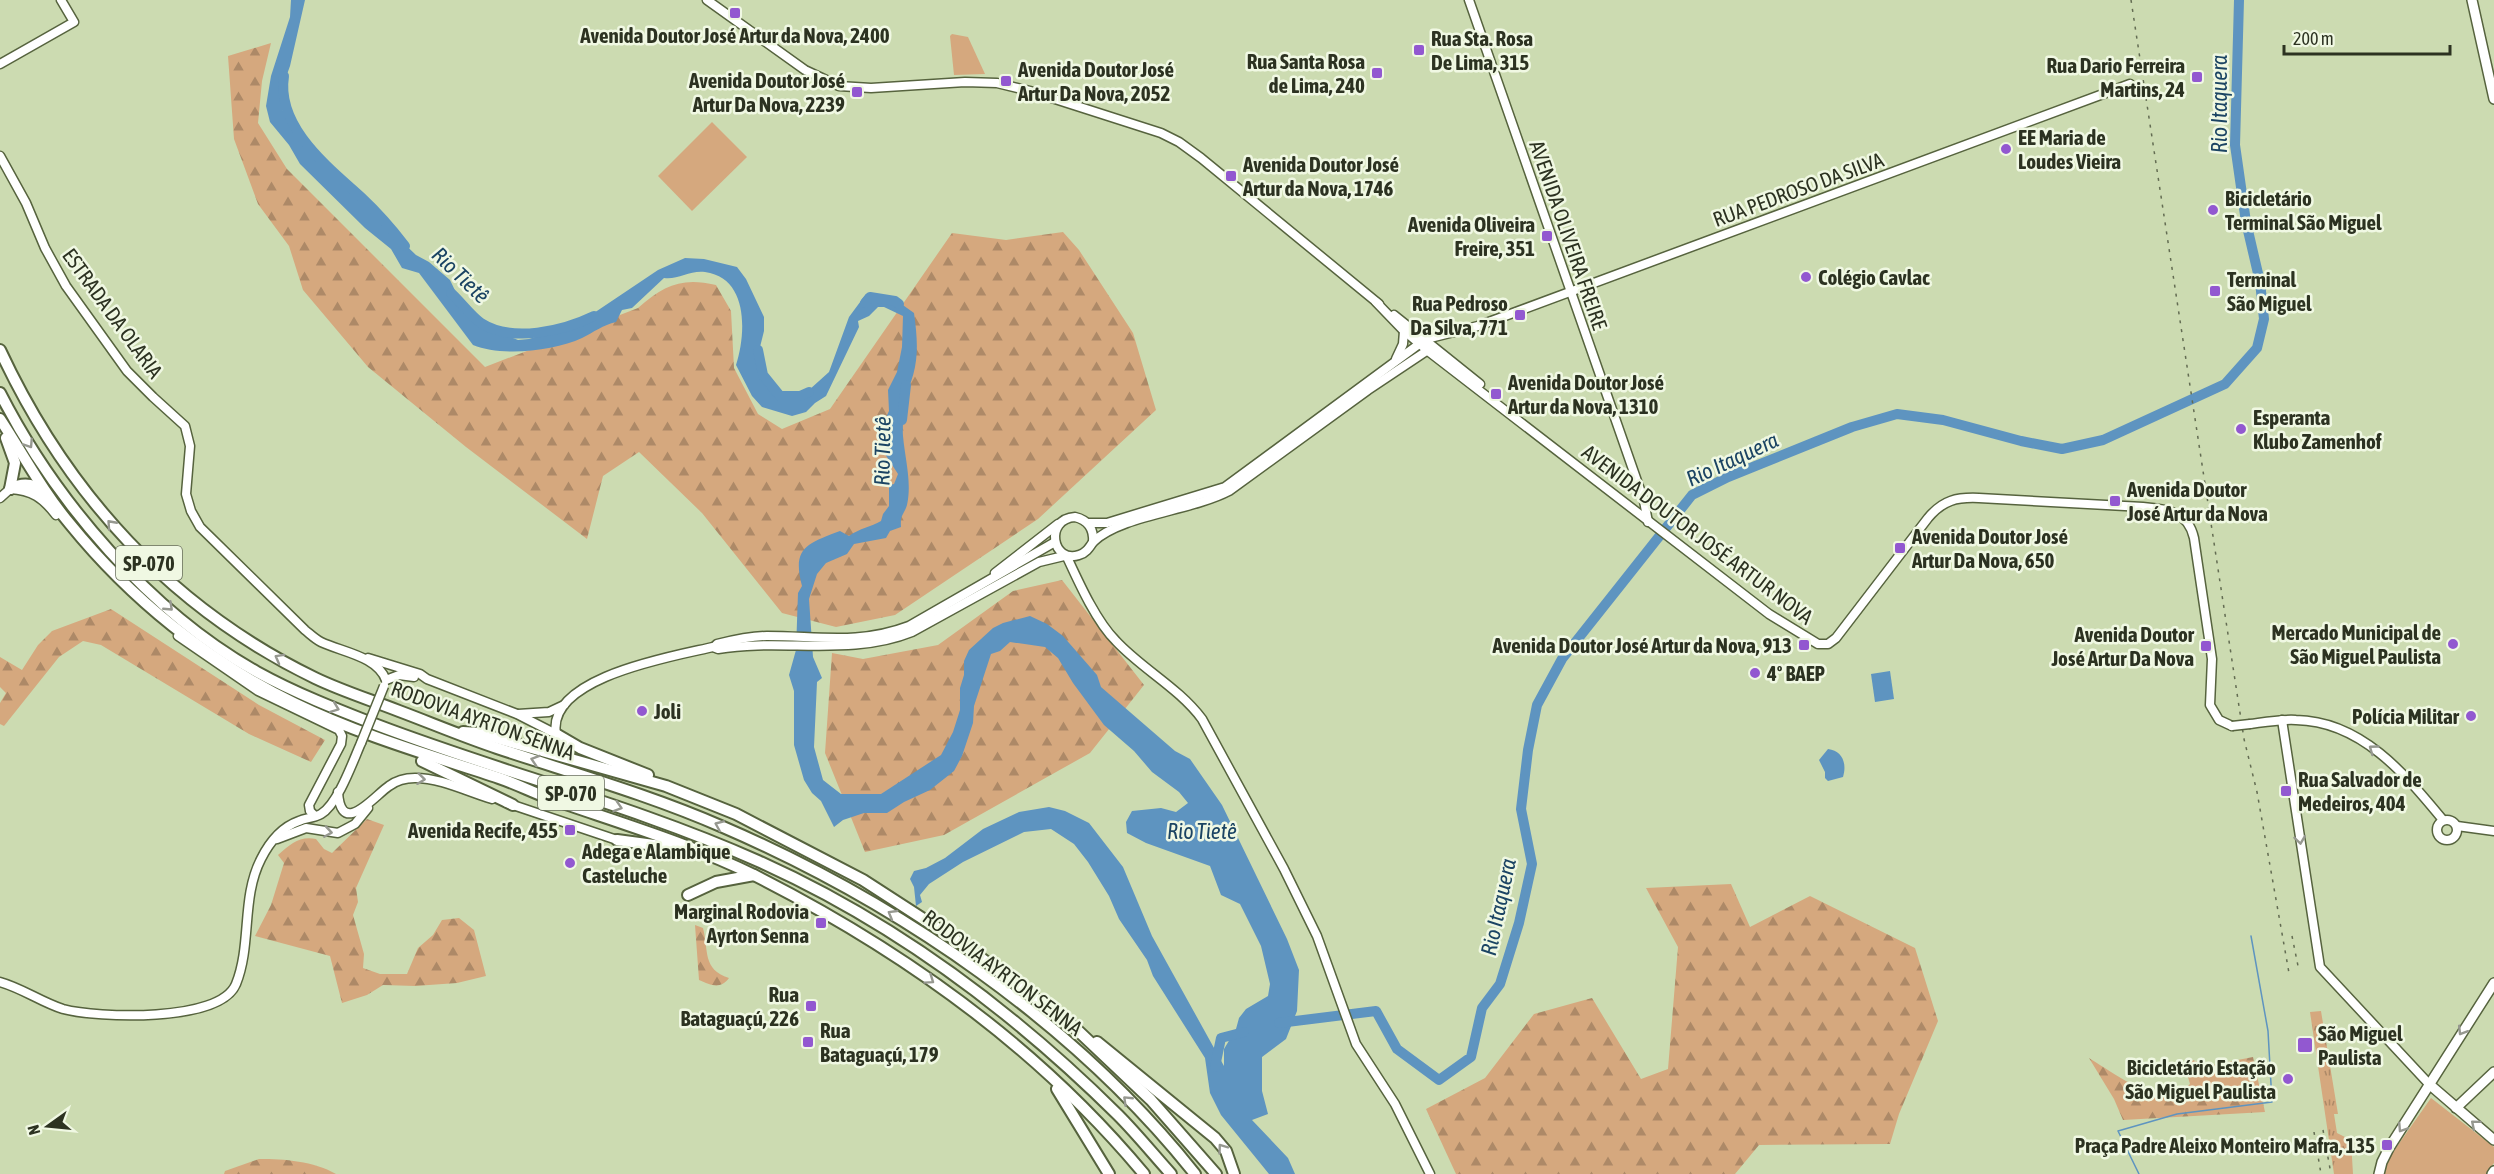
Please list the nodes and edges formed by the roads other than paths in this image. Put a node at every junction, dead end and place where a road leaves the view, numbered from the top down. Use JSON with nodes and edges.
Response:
{"nodes":[{"id":1,"x":61,"y":0,"type":"edge"},
{"id":2,"x":707,"y":0,"type":"edge"},
{"id":3,"x":1469,"y":0,"type":"edge"},
{"id":4,"x":2473,"y":1,"type":"edge"},
{"id":5,"x":0,"y":64,"type":"edge"},
{"id":6,"x":2130,"y":84,"type":"dead end"},
{"id":7,"x":2494,"y":99,"type":"edge"},
{"id":8,"x":0,"y":156,"type":"edge"},
{"id":9,"x":1570,"y":292,"type":"junction"},
{"id":10,"x":1376,"y":302,"type":"junction"},
{"id":11,"x":1404,"y":331,"type":"junction"},
{"id":12,"x":1442,"y":337,"type":"junction"},
{"id":13,"x":1423,"y":342,"type":"junction"},
{"id":14,"x":1431,"y":348,"type":"junction"},
{"id":15,"x":0,"y":350,"type":"edge"},
{"id":16,"x":1412,"y":361,"type":"junction"},
{"id":17,"x":1393,"y":363,"type":"junction"},
{"id":18,"x":1467,"y":381,"type":"junction"},
{"id":19,"x":0,"y":393,"type":"edge"},
{"id":20,"x":1508,"y":411,"type":"junction"},
{"id":21,"x":0,"y":419,"type":"edge"},
{"id":22,"x":0,"y":425,"type":"edge"},
{"id":23,"x":10,"y":489,"type":"junction"},
{"id":24,"x":0,"y":498,"type":"edge"},
{"id":25,"x":50,"y":498,"type":"junction"},
{"id":26,"x":1645,"y":519,"type":"junction"},
{"id":27,"x":1088,"y":523,"type":"junction"},
{"id":28,"x":1059,"y":524,"type":"junction"},
{"id":29,"x":1055,"y":542,"type":"junction"},
{"id":30,"x":1092,"y":542,"type":"junction"},
{"id":31,"x":1069,"y":556,"type":"junction"},
{"id":32,"x":979,"y":586,"type":"junction"},
{"id":33,"x":816,"y":642,"type":"junction"},
{"id":34,"x":359,"y":656,"type":"junction"},
{"id":35,"x":427,"y":679,"type":"junction"},
{"id":36,"x":385,"y":683,"type":"junction"},
{"id":37,"x":564,"y":705,"type":"junction"},
{"id":38,"x":517,"y":714,"type":"junction"},
{"id":39,"x":2282,"y":720,"type":"junction"},
{"id":40,"x":454,"y":731,"type":"junction"},
{"id":41,"x":556,"y":734,"type":"junction"},
{"id":42,"x":374,"y":736,"type":"junction"},
{"id":43,"x":666,"y":786,"type":"junction"},
{"id":44,"x":338,"y":792,"type":"junction"},
{"id":45,"x":372,"y":803,"type":"junction"},
{"id":46,"x":513,"y":805,"type":"junction"},
{"id":47,"x":315,"y":816,"type":"junction"},
{"id":48,"x":2443,"y":820,"type":"junction"},
{"id":49,"x":2457,"y":826,"type":"junction"},
{"id":50,"x":2494,"y":831,"type":"edge"},
{"id":51,"x":617,"y":840,"type":"joint"},
{"id":52,"x":273,"y":841,"type":"junction"},
{"id":53,"x":692,"y":850,"type":"junction"},
{"id":54,"x":754,"y":875,"type":"junction"},
{"id":55,"x":688,"y":895,"type":"dead end"},
{"id":56,"x":0,"y":982,"type":"edge"},
{"id":57,"x":2494,"y":983,"type":"edge"},
{"id":58,"x":1074,"y":1027,"type":"junction"},
{"id":59,"x":1041,"y":1067,"type":"junction"},
{"id":60,"x":2494,"y":1072,"type":"edge"},
{"id":61,"x":2429,"y":1084,"type":"junction"},
{"id":62,"x":2456,"y":1108,"type":"junction"},
{"id":63,"x":1155,"y":1127,"type":"junction"},
{"id":64,"x":2494,"y":1140,"type":"edge"},
{"id":65,"x":1109,"y":1174,"type":"edge"},
{"id":66,"x":1144,"y":1174,"type":"edge"},
{"id":67,"x":1171,"y":1174,"type":"edge"},
{"id":68,"x":1195,"y":1174,"type":"edge"},
{"id":69,"x":1204,"y":1174,"type":"edge"},
{"id":70,"x":1216,"y":1174,"type":"edge"},
{"id":71,"x":1234,"y":1174,"type":"edge"},
{"id":72,"x":1430,"y":1174,"type":"edge"},
{"id":73,"x":2379,"y":1174,"type":"edge"}],
"edges":[{"from":1,"to":5,"type":"main road"},
{"from":2,"to":10,"type":"main road","name":"AVENIDA DOUTOR JOSÉ ARTUR NOVA"},
{"from":3,"to":9,"type":"main road","name":"AVENIDA OLIVEIRA FREIRE"},
{"from":4,"to":7,"type":"main road"},
{"from":6,"to":9,"type":"main road","name":"RUA PEDROSO DA SILVA"},
{"from":8,"to":34,"type":"main road","name":"ESTRADA DA OLARIA"},
{"from":9,"to":12,"type":"main road","name":"RUA PEDROSO DA SILVA"},
{"from":9,"to":26,"type":"main road","name":"AVENIDA OLIVEIRA FREIRE"},
{"from":10,"to":11,"type":"main road","name":"AVENIDA DOUTOR JOSÉ ARTUR NOVA"},
{"from":10,"to":13,"type":"main road","name":"AVENIDA DOUTOR JOSÉ ARTUR NOVA"},
{"from":11,"to":13,"type":"main road","name":"AVENIDA DOUTOR JOSÉ ARTUR NOVA"},
{"from":11,"to":17,"type":"main road"},
{"from":12,"to":13,"type":"main road","name":"RUA PEDROSO DA SILVA"},
{"from":12,"to":14,"type":"main road"},
{"from":13,"to":14,"type":"main road","name":"AVENIDA DOUTOR JOSÉ ARTUR NOVA"},
{"from":13,"to":17,"type":"main road"},
{"from":14,"to":16,"type":"main road"},
{"from":14,"to":18,"type":"main road","name":"AVENIDA DOUTOR JOSÉ ARTUR NOVA"},
{"from":14,"to":20,"type":"main road","name":"AVENIDA DOUTOR JOSÉ ARTUR NOVA"},
{"from":40,"to":15,"type":"highway","name":"RODOVIA AYRTON SENNA","number":"SP-070","one_way":true},
{"from":16,"to":18,"type":"main road"},
{"from":16,"to":30,"type":"main road"},
{"from":17,"to":27,"type":"main road"},
{"from":18,"to":20,"type":"main road","name":"AVENIDA DOUTOR JOSÉ ARTUR NOVA"},
{"from":19,"to":67,"type":"highway","name":"RODOVIA AYRTON SENNA","number":"SP-070","one_way":true},
{"from":20,"to":26,"type":"main road","name":"AVENIDA DOUTOR JOSÉ ARTUR NOVA"},
{"from":21,"to":25,"type":"highway"},
{"from":22,"to":23,"type":"highway"},
{"from":23,"to":24,"type":"main road"},
{"from":23,"to":25,"type":"highway"},
{"from":23,"to":47,"type":"main road"},
{"from":25,"to":42,"type":"highway"},
{"from":26,"to":39,"type":"main road","name":"AVENIDA DOUTOR JOSÉ ARTUR NOVA","bridge":true},
{"from":27,"to":28,"type":"main road"},
{"from":27,"to":30,"type":"main road"},
{"from":28,"to":29,"type":"main road"},
{"from":28,"to":32,"type":"main road"},
{"from":29,"to":31,"type":"main road"},
{"from":29,"to":32,"type":"main road"},
{"from":30,"to":31,"type":"main road"},
{"from":31,"to":33,"type":"main road"},
{"from":31,"to":72,"type":"main road"},
{"from":32,"to":33,"type":"main road"},
{"from":33,"to":37,"type":"main road"},
{"from":34,"to":35,"type":"main road","name":"ESTRADA DA OLARIA"},
{"from":34,"to":36,"type":"main road","name":"ESTRADA DA OLARIA"},
{"from":35,"to":36,"type":"main road","name":"ESTRADA DA OLARIA"},
{"from":35,"to":38,"type":"main road","name":"ESTRADA DA OLARIA"},
{"from":36,"to":44,"type":"main road","bridge":true},
{"from":37,"to":38,"type":"main road"},
{"from":37,"to":41,"type":"main road"},
{"from":38,"to":41,"type":"main road","name":"ESTRADA DA OLARIA"},
{"from":48,"to":39,"type":"main road","name":"AVENIDA DOUTOR JOSÉ ARTUR NOVA","one_way":true},
{"from":39,"to":61,"type":"main road","one_way":true},
{"from":40,"to":43,"type":"highway"},
{"from":63,"to":40,"type":"highway","name":"RODOVIA AYRTON SENNA","number":"SP-070","one_way":true},
{"from":41,"to":43,"type":"highway"},
{"from":42,"to":46,"type":"highway"},
{"from":42,"to":53,"type":"highway"},
{"from":43,"to":58,"type":"highway"},
{"from":44,"to":45,"type":"main road"},
{"from":44,"to":47,"type":"main road"},
{"from":45,"to":46,"type":"main road","one_way":true},
{"from":52,"to":45,"type":"main road","one_way":true},
{"from":46,"to":51,"type":"main road"},
{"from":47,"to":52,"type":"main road"},
{"from":48,"to":49,"type":"main road"},
{"from":48,"to":49,"type":"main road"},
{"from":49,"to":50,"type":"main road"},
{"from":51,"to":53,"type":"highway"},
{"from":52,"to":56,"type":"main road"},
{"from":53,"to":54,"type":"highway"},
{"from":54,"to":55,"type":"highway"},
{"from":54,"to":59,"type":"highway","one_way":true},
{"from":57,"to":61,"type":"main road","one_way":true},
{"from":58,"to":70,"type":"highway"},
{"from":71,"to":58,"type":"highway","one_way":true},
{"from":59,"to":65,"type":"highway"},
{"from":59,"to":66,"type":"highway"},
{"from":60,"to":62,"type":"main road"},
{"from":61,"to":62,"type":"main road"},
{"from":61,"to":73,"type":"main road","one_way":true},
{"from":64,"to":62,"type":"main road","one_way":true},
{"from":63,"to":68,"type":"highway","name":"RODOVIA AYRTON SENNA","number":"SP-070"},
{"from":63,"to":69,"type":"highway"}]}
